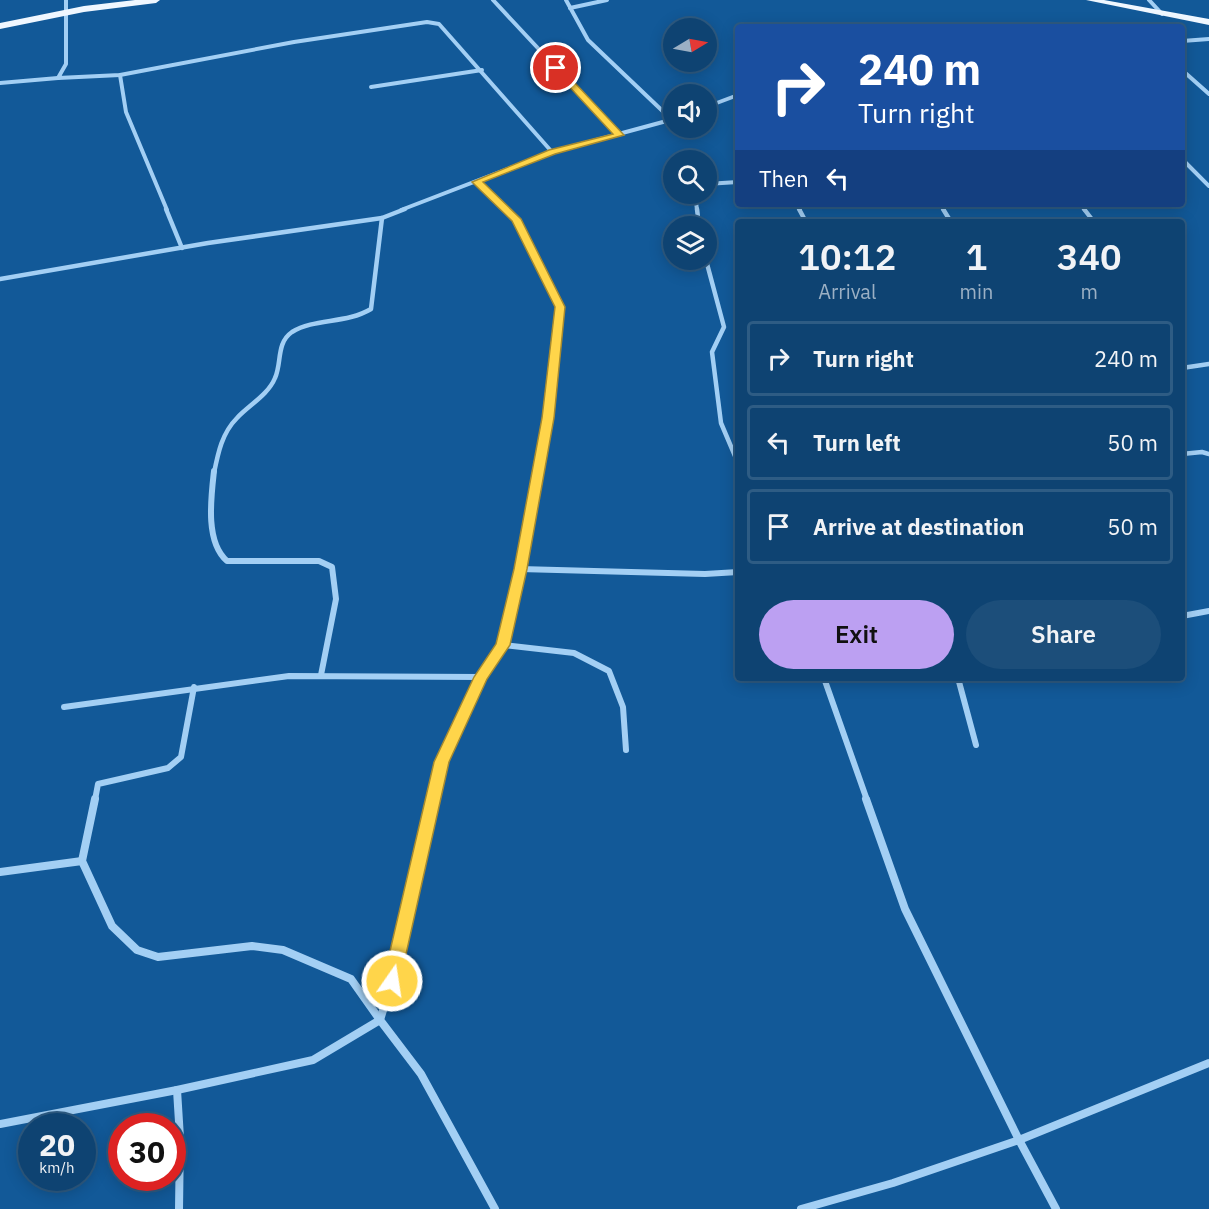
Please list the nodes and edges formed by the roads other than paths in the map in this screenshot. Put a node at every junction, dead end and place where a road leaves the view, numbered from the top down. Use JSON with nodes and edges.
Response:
{"nodes":[{"id":1,"x":66,"y":0,"type":"edge"},
{"id":2,"x":156,"y":0,"type":"edge"},
{"id":3,"x":493,"y":0,"type":"edge"},
{"id":4,"x":566,"y":0,"type":"edge"},
{"id":5,"x":607,"y":0,"type":"edge"},
{"id":6,"x":1090,"y":0,"type":"edge"},
{"id":7,"x":1149,"y":0,"type":"edge"},
{"id":8,"x":570,"y":8,"type":"junction"},
{"id":9,"x":66,"y":12,"type":"junction"},
{"id":10,"x":1162,"y":14,"type":"junction"},
{"id":11,"x":1209,"y":22,"type":"edge"},
{"id":12,"x":0,"y":26,"type":"edge"},
{"id":13,"x":1209,"y":39,"type":"edge"},
{"id":14,"x":1185,"y":41,"type":"edge"},
{"id":15,"x":482,"y":70,"type":"junction"},
{"id":16,"x":1185,"y":73,"type":"edge"},
{"id":17,"x":120,"y":75,"type":"junction"},
{"id":18,"x":58,"y":78,"type":"junction"},
{"id":19,"x":0,"y":83,"type":"edge"},
{"id":20,"x":371,"y":87,"type":"dead end"},
{"id":21,"x":1209,"y":94,"type":"edge"},
{"id":22,"x":735,"y":96,"type":"edge"},
{"id":23,"x":717,"y":103,"type":"edge"},
{"id":24,"x":663,"y":111,"type":"edge"},
{"id":25,"x":663,"y":123,"type":"edge"},
{"id":26,"x":619,"y":135,"type":"junction"},
{"id":27,"x":552,"y":152,"type":"junction"},
{"id":28,"x":1185,"y":162,"type":"edge"},
{"id":29,"x":477,"y":182,"type":"junction"},
{"id":30,"x":735,"y":182,"type":"edge"},
{"id":31,"x":717,"y":183,"type":"edge"},
{"id":32,"x":1209,"y":186,"type":"edge"},
{"id":33,"x":1082,"y":207,"type":"edge"},
{"id":34,"x":382,"y":218,"type":"junction"},
{"id":35,"x":1092,"y":219,"type":"edge"},
{"id":36,"x":182,"y":248,"type":"junction"},
{"id":37,"x":709,"y":270,"type":"edge"},
{"id":38,"x":0,"y":279,"type":"edge"},
{"id":39,"x":1209,"y":364,"type":"edge"},
{"id":40,"x":1185,"y":368,"type":"edge"},
{"id":41,"x":1185,"y":454,"type":"edge"},
{"id":42,"x":1209,"y":454,"type":"edge"},
{"id":43,"x":735,"y":456,"type":"edge"},
{"id":44,"x":520,"y":569,"type":"junction"},
{"id":45,"x":735,"y":572,"type":"edge"},
{"id":46,"x":1209,"y":612,"type":"edge"},
{"id":47,"x":1185,"y":616,"type":"edge"},
{"id":48,"x":503,"y":645,"type":"junction"},
{"id":49,"x":321,"y":675,"type":"junction"},
{"id":50,"x":481,"y":677,"type":"junction"},
{"id":51,"x":825,"y":681,"type":"edge"},
{"id":52,"x":959,"y":681,"type":"edge"},
{"id":53,"x":194,"y":687,"type":"junction"},
{"id":54,"x":64,"y":707,"type":"dead end"},
{"id":55,"x":976,"y":745,"type":"dead end"},
{"id":56,"x":626,"y":750,"type":"dead end"},
{"id":57,"x":82,"y":861,"type":"junction"},
{"id":58,"x":0,"y":872,"type":"edge"},
{"id":59,"x":380,"y":1020,"type":"junction"},
{"id":60,"x":1209,"y":1064,"type":"edge"},
{"id":61,"x":177,"y":1090,"type":"junction"},
{"id":62,"x":0,"y":1124,"type":"edge"},
{"id":63,"x":1019,"y":1140,"type":"junction"},
{"id":64,"x":178,"y":1209,"type":"edge"},
{"id":65,"x":495,"y":1209,"type":"edge"},
{"id":66,"x":801,"y":1209,"type":"edge"},
{"id":67,"x":1056,"y":1209,"type":"edge"}],
"edges":[{"from":1,"to":9,"type":"street"},
{"from":2,"to":9,"type":"main road"},
{"from":3,"to":26,"type":"street"},
{"from":4,"to":8,"type":"street"},
{"from":5,"to":8,"type":"street"},
{"from":6,"to":10,"type":"main road"},
{"from":7,"to":10,"type":"street"},
{"from":8,"to":24,"type":"street"},
{"from":9,"to":12,"type":"main road"},
{"from":9,"to":18,"type":"street"},
{"from":10,"to":11,"type":"main road"},
{"from":13,"to":14,"type":"street"},
{"from":15,"to":17,"type":"street"},
{"from":15,"to":20,"type":"street"},
{"from":15,"to":27,"type":"street"},
{"from":16,"to":21,"type":"street"},
{"from":17,"to":18,"type":"street"},
{"from":17,"to":36,"type":"street"},
{"from":18,"to":19,"type":"street"},
{"from":22,"to":23,"type":"street"},
{"from":25,"to":26,"type":"street"},
{"from":26,"to":27,"type":"street"},
{"from":27,"to":29,"type":"street"},
{"from":28,"to":32,"type":"street"},
{"from":29,"to":34,"type":"street"},
{"from":29,"to":44,"type":"street"},
{"from":30,"to":31,"type":"street"},
{"from":33,"to":35,"type":"street"},
{"from":34,"to":36,"type":"street"},
{"from":34,"to":49,"type":"street"},
{"from":36,"to":38,"type":"street"},
{"from":37,"to":43,"type":"street"},
{"from":39,"to":40,"type":"street"},
{"from":41,"to":42,"type":"street"},
{"from":44,"to":45,"type":"street"},
{"from":44,"to":48,"type":"street"},
{"from":46,"to":47,"type":"street"},
{"from":48,"to":50,"type":"street"},
{"from":48,"to":56,"type":"street"},
{"from":49,"to":50,"type":"street"},
{"from":49,"to":53,"type":"street"},
{"from":50,"to":59,"type":"street"},
{"from":51,"to":63,"type":"street"},
{"from":52,"to":55,"type":"street"},
{"from":53,"to":54,"type":"street"},
{"from":53,"to":57,"type":"street"},
{"from":57,"to":58,"type":"street"},
{"from":57,"to":59,"type":"street"},
{"from":59,"to":61,"type":"street"},
{"from":59,"to":65,"type":"street"},
{"from":60,"to":63,"type":"street"},
{"from":61,"to":62,"type":"street"},
{"from":61,"to":64,"type":"street"},
{"from":63,"to":66,"type":"street"},
{"from":63,"to":67,"type":"street"}]}
